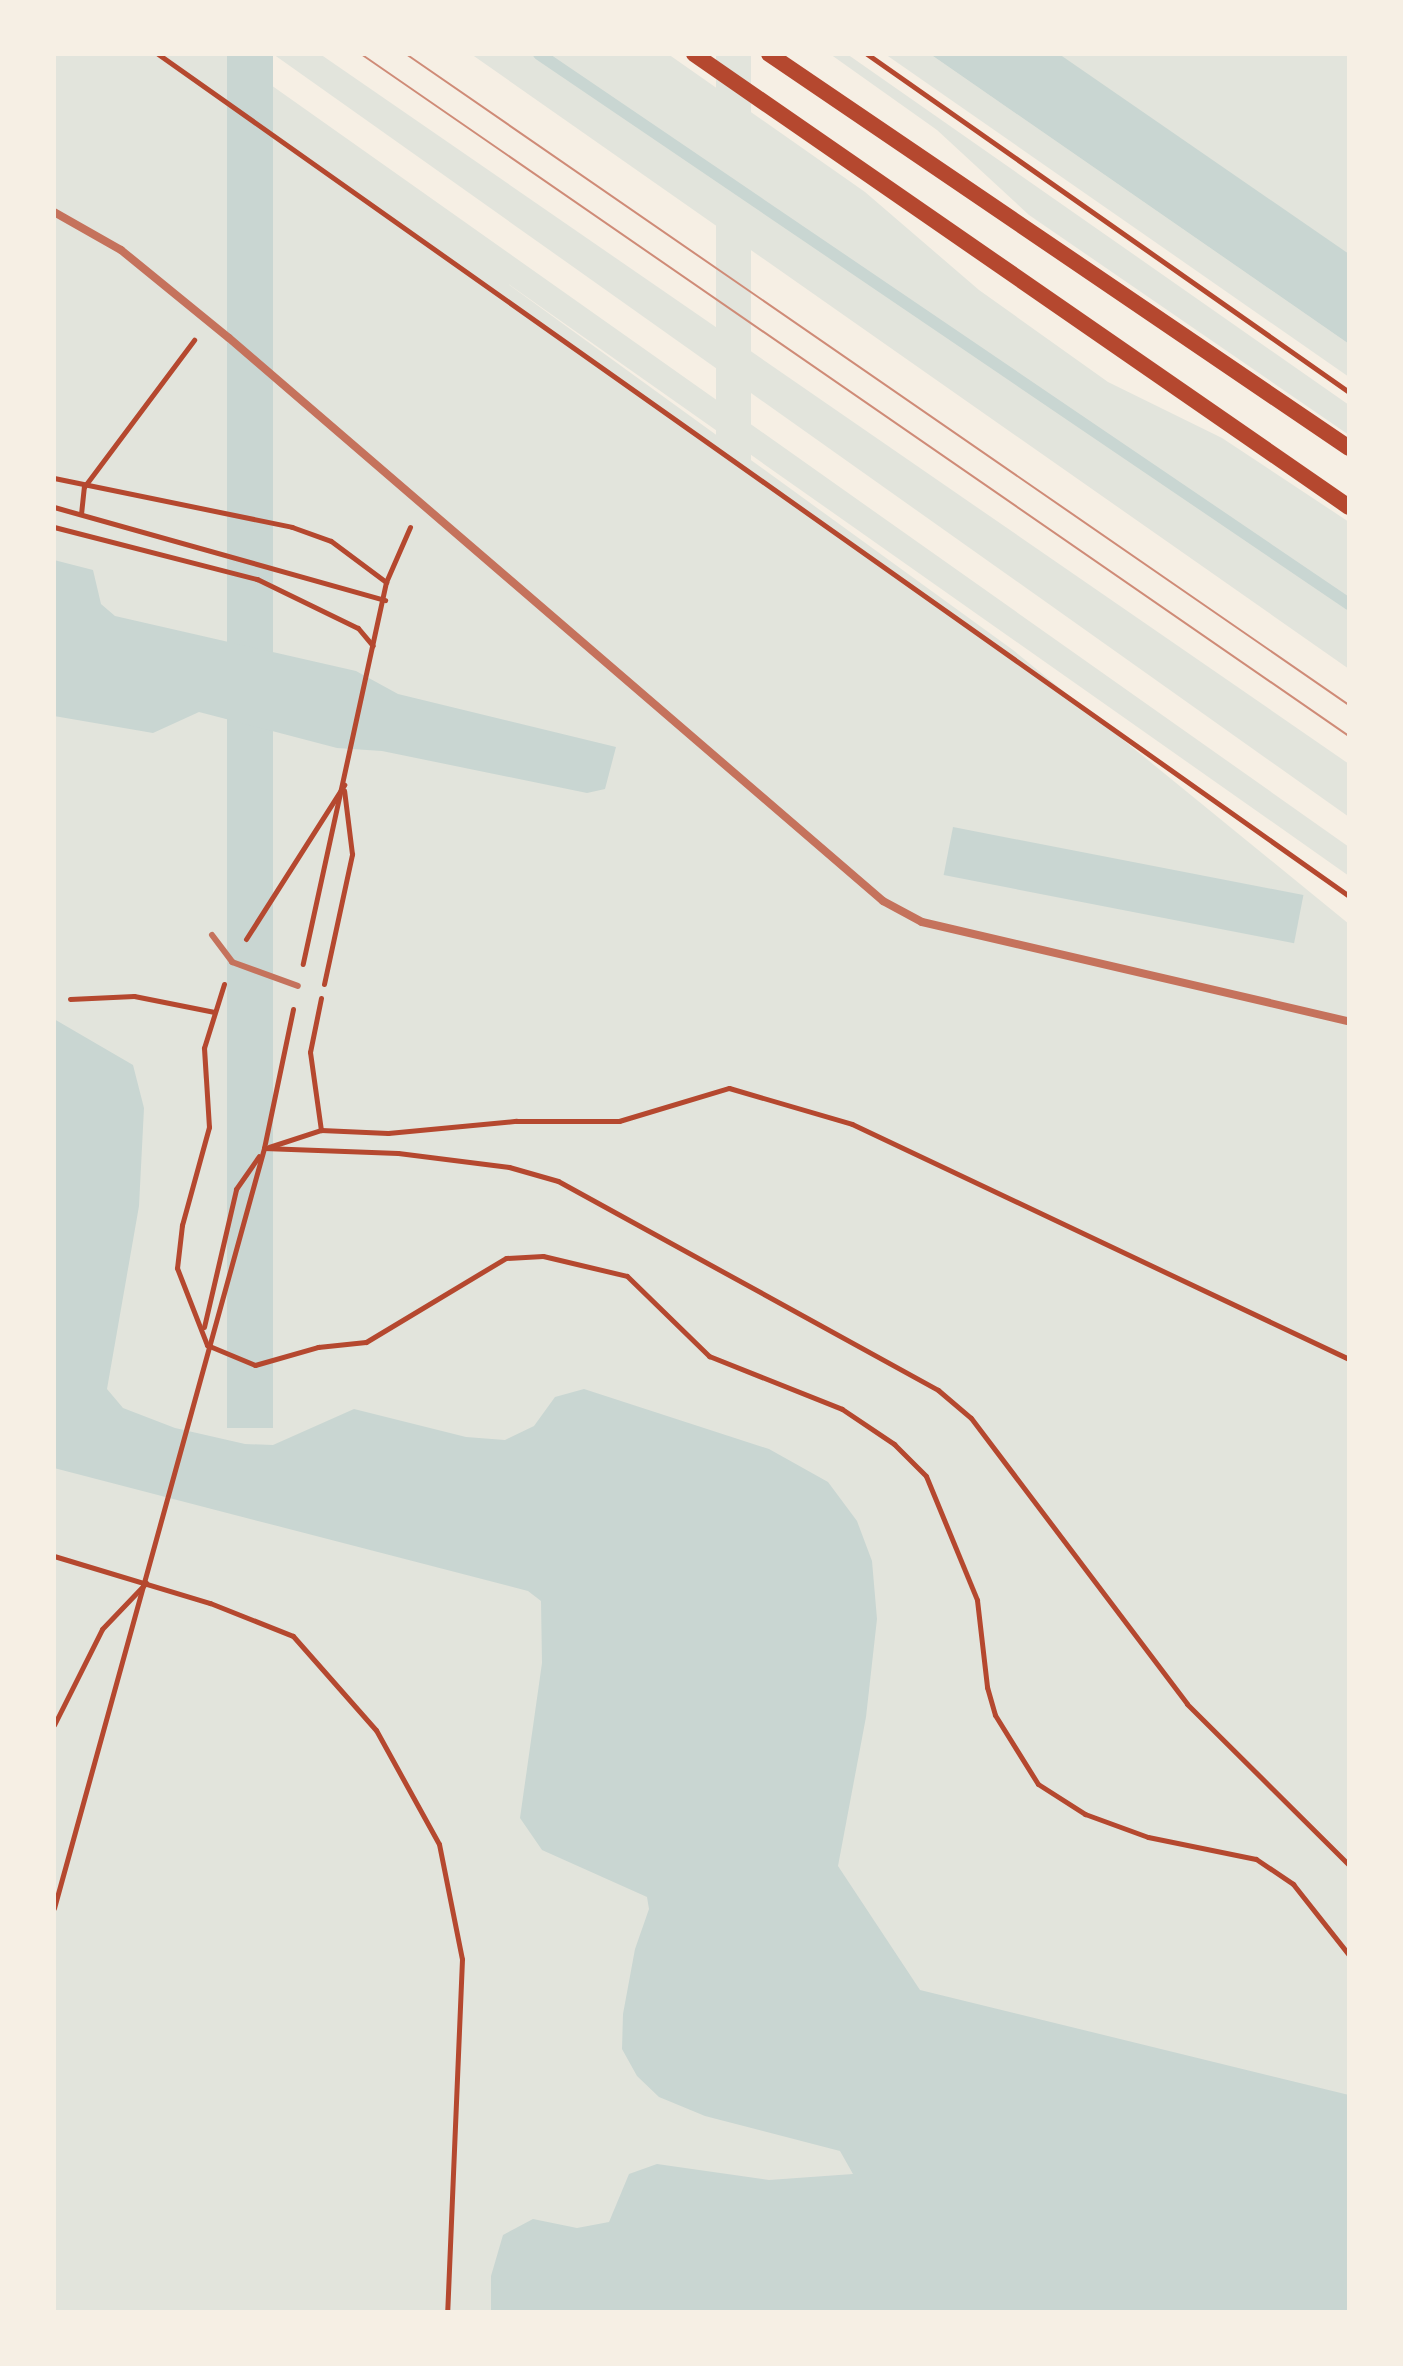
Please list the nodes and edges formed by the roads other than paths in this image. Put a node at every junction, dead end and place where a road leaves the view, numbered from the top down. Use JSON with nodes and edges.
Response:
{"nodes":[{"id":1,"x":694,"y":54,"type":"edge"},
{"id":2,"x":769,"y":54,"type":"edge"},
{"id":3,"x":54,"y":212,"type":"edge"},
{"id":4,"x":1349,"y":448,"type":"edge"},
{"id":5,"x":1349,"y":507,"type":"edge"},
{"id":6,"x":212,"y":935,"type":"dead end"},
{"id":7,"x":298,"y":986,"type":"dead end"},
{"id":8,"x":1349,"y":1021,"type":"edge"}],
"edges":[{"from":1,"to":5,"type":"main road"},
{"from":2,"to":4,"type":"main road"},
{"from":3,"to":8,"type":"street"},
{"from":6,"to":7,"type":"lane"}]}
